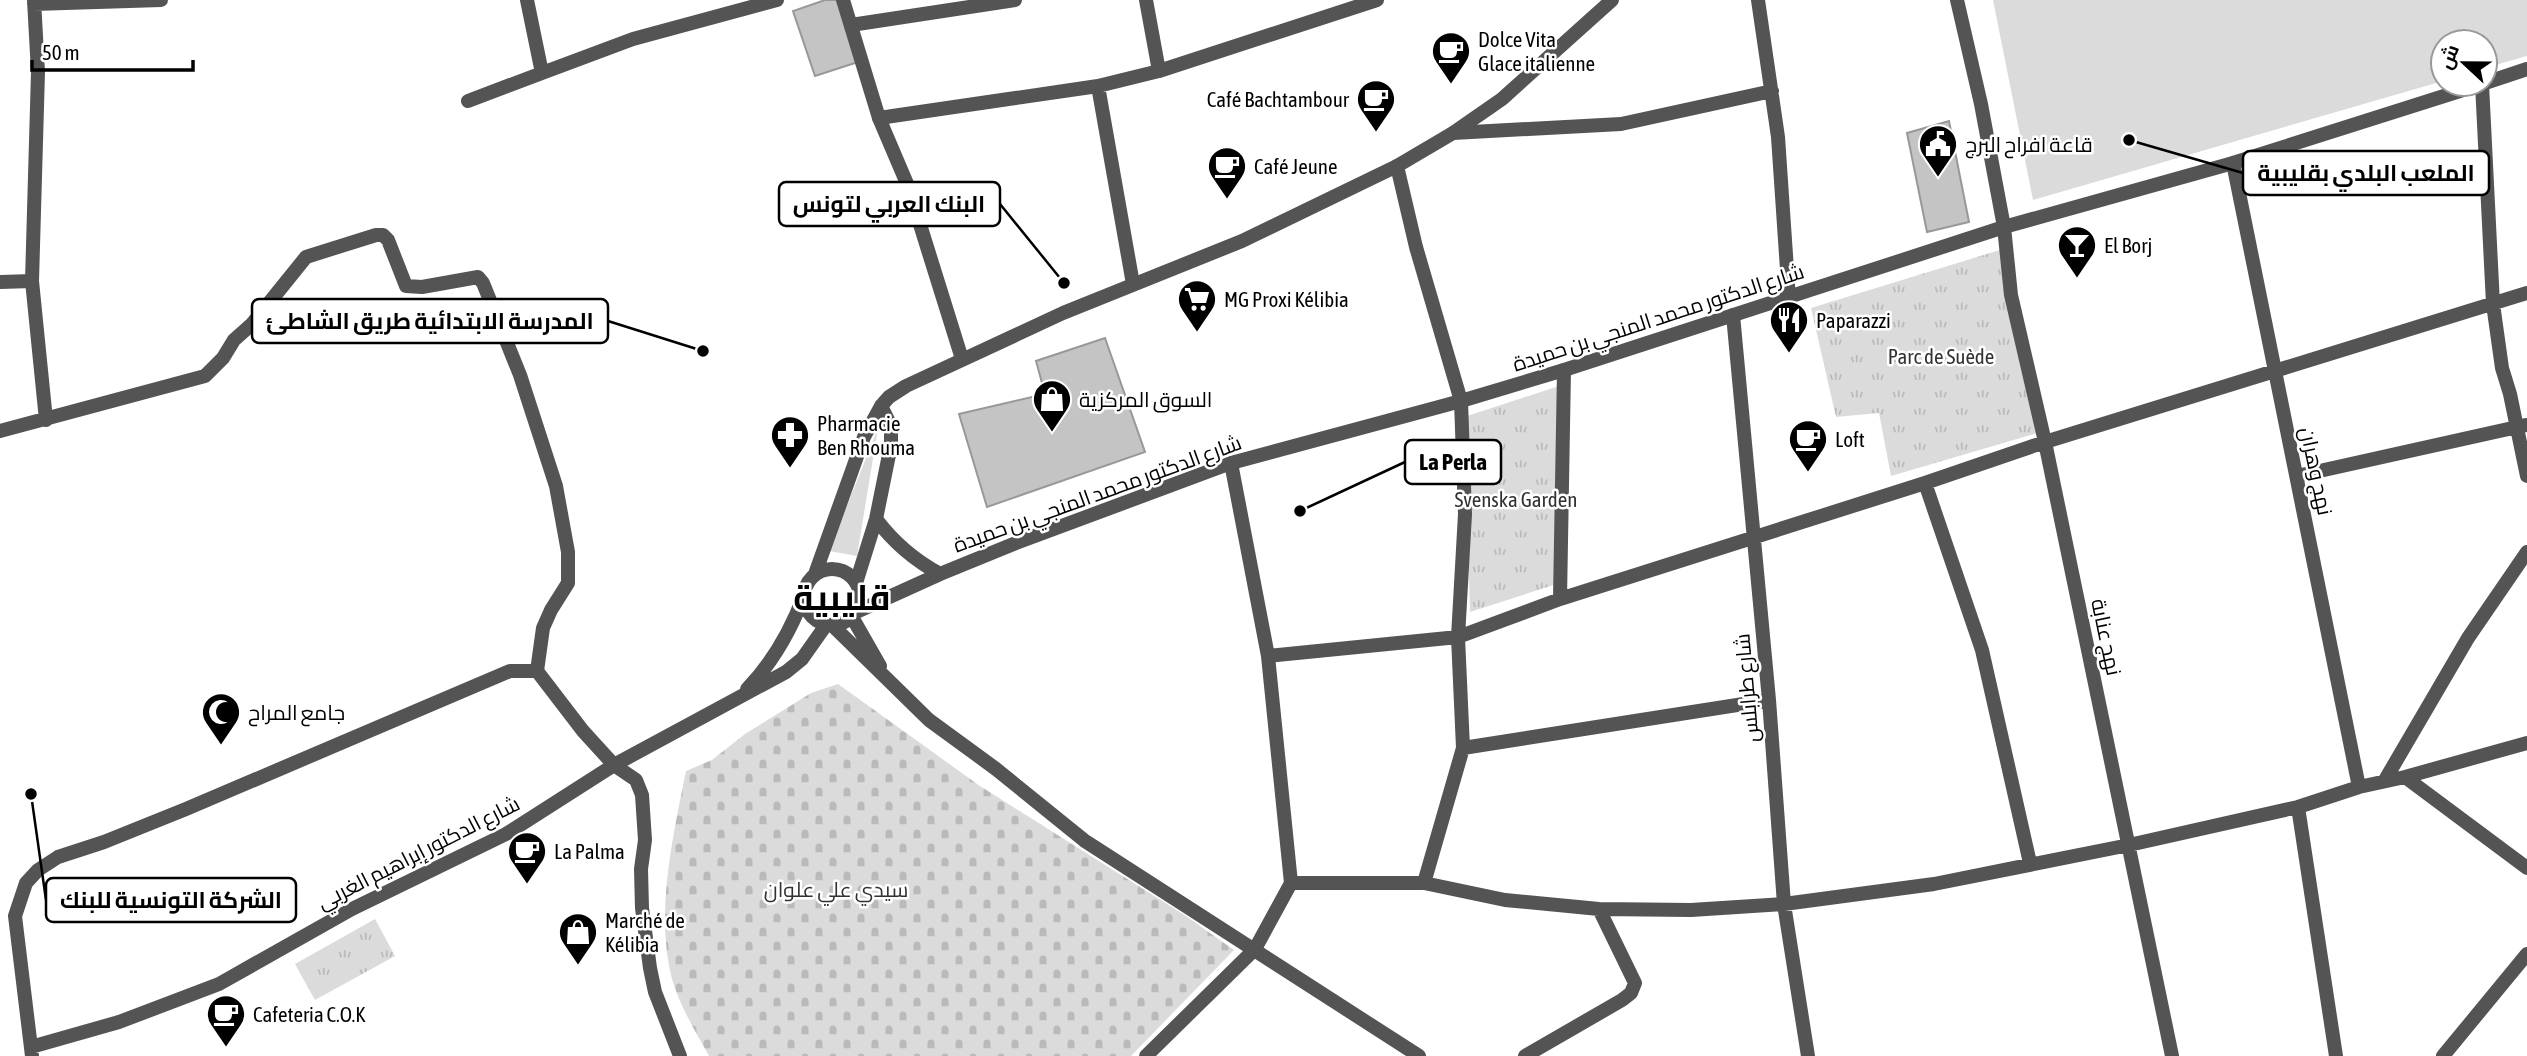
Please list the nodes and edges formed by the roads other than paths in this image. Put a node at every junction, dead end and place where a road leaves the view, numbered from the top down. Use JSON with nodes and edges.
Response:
{"nodes":[{"id":1,"x":161,"y":0,"type":"edge"},
{"id":2,"x":527,"y":0,"type":"edge"},
{"id":3,"x":777,"y":0,"type":"edge"},
{"id":4,"x":843,"y":0,"type":"edge"},
{"id":5,"x":1015,"y":0,"type":"edge"},
{"id":6,"x":1146,"y":0,"type":"edge"},
{"id":7,"x":1377,"y":0,"type":"edge"},
{"id":8,"x":1612,"y":0,"type":"edge"},
{"id":9,"x":1758,"y":0,"type":"edge"},
{"id":10,"x":1957,"y":0,"type":"edge"},
{"id":11,"x":34,"y":2,"type":"edge"},
{"id":12,"x":851,"y":25,"type":"junction"},
{"id":13,"x":2527,"y":69,"type":"edge"},
{"id":14,"x":1158,"y":71,"type":"junction"},
{"id":15,"x":542,"y":73,"type":"junction"},
{"id":16,"x":2499,"y":79,"type":"edge"},
{"id":17,"x":1098,"y":86,"type":"junction"},
{"id":18,"x":1772,"y":91,"type":"junction"},
{"id":19,"x":2439,"y":98,"type":"edge"},
{"id":20,"x":2484,"y":98,"type":"edge"},
{"id":21,"x":468,"y":101,"type":"dead end"},
{"id":22,"x":879,"y":118,"type":"junction"},
{"id":23,"x":1454,"y":133,"type":"junction"},
{"id":24,"x":2233,"y":163,"type":"junction"},
{"id":25,"x":1397,"y":166,"type":"junction"},
{"id":26,"x":2004,"y":227,"type":"junction"},
{"id":27,"x":32,"y":281,"type":"junction"},
{"id":28,"x":0,"y":282,"type":"edge"},
{"id":29,"x":1133,"y":284,"type":"junction"},
{"id":30,"x":2527,"y":293,"type":"edge"},
{"id":31,"x":1788,"y":299,"type":"junction"},
{"id":32,"x":2493,"y":304,"type":"junction"},
{"id":33,"x":1733,"y":315,"type":"junction"},
{"id":34,"x":962,"y":359,"type":"junction"},
{"id":35,"x":1564,"y":370,"type":"junction"},
{"id":36,"x":2274,"y":371,"type":"junction"},
{"id":37,"x":1461,"y":401,"type":"junction"},
{"id":38,"x":881,"y":405,"type":"junction"},
{"id":39,"x":46,"y":420,"type":"junction"},
{"id":40,"x":2522,"y":425,"type":"edge"},
{"id":41,"x":0,"y":431,"type":"edge"},
{"id":42,"x":2045,"y":442,"type":"junction"},
{"id":43,"x":1231,"y":463,"type":"junction"},
{"id":44,"x":2527,"y":476,"type":"edge"},
{"id":45,"x":2297,"y":477,"type":"junction"},
{"id":46,"x":1925,"y":483,"type":"junction"},
{"id":47,"x":876,"y":519,"type":"junction"},
{"id":48,"x":1754,"y":537,"type":"junction"},
{"id":49,"x":2527,"y":552,"type":"edge"},
{"id":50,"x":815,"y":574,"type":"junction"},
{"id":51,"x":940,"y":574,"type":"junction"},
{"id":52,"x":856,"y":583,"type":"junction"},
{"id":53,"x":803,"y":598,"type":"junction"},
{"id":54,"x":1560,"y":598,"type":"junction"},
{"id":55,"x":854,"y":615,"type":"junction"},
{"id":56,"x":829,"y":625,"type":"junction"},
{"id":57,"x":1458,"y":638,"type":"junction"},
{"id":58,"x":1268,"y":656,"type":"junction"},
{"id":59,"x":537,"y":671,"type":"junction"},
{"id":60,"x":888,"y":679,"type":"junction"},
{"id":61,"x":736,"y":700,"type":"junction"},
{"id":62,"x":1769,"y":700,"type":"junction"},
{"id":63,"x":2527,"y":743,"type":"edge"},
{"id":64,"x":1463,"y":748,"type":"junction"},
{"id":65,"x":614,"y":765,"type":"junction"},
{"id":66,"x":2405,"y":777,"type":"junction"},
{"id":67,"x":2385,"y":780,"type":"junction"},
{"id":68,"x":2359,"y":787,"type":"junction"},
{"id":69,"x":2298,"y":807,"type":"junction"},
{"id":70,"x":2130,"y":845,"type":"junction"},
{"id":71,"x":2030,"y":863,"type":"junction"},
{"id":72,"x":2527,"y":868,"type":"edge"},
{"id":73,"x":1291,"y":883,"type":"junction"},
{"id":74,"x":1424,"y":883,"type":"junction"},
{"id":75,"x":1784,"y":904,"type":"junction"},
{"id":76,"x":1600,"y":909,"type":"junction"},
{"id":77,"x":1255,"y":949,"type":"junction"},
{"id":78,"x":2527,"y":954,"type":"edge"},
{"id":79,"x":32,"y":1052,"type":"edge"},
{"id":80,"x":680,"y":1056,"type":"edge"},
{"id":81,"x":1146,"y":1056,"type":"edge"},
{"id":82,"x":1419,"y":1056,"type":"edge"},
{"id":83,"x":1525,"y":1056,"type":"edge"},
{"id":84,"x":1808,"y":1056,"type":"edge"},
{"id":85,"x":2172,"y":1056,"type":"edge"},
{"id":86,"x":2336,"y":1056,"type":"edge"},
{"id":87,"x":2443,"y":1056,"type":"edge"}],
"edges":[{"from":1,"to":11,"type":"street"},
{"from":2,"to":15,"type":"street"},
{"from":3,"to":15,"type":"street"},
{"from":4,"to":12,"type":"street"},
{"from":5,"to":12,"type":"street"},
{"from":6,"to":14,"type":"street"},
{"from":7,"to":14,"type":"street"},
{"from":8,"to":23,"type":"street"},
{"from":9,"to":18,"type":"street"},
{"from":10,"to":26,"type":"street","name":"نهج عنابة"},
{"from":11,"to":27,"type":"street"},
{"from":12,"to":22,"type":"street"},
{"from":13,"to":16,"type":"street","name":"شارع الدكتور محمد المنجي بن حميدة"},
{"from":14,"to":17,"type":"street"},
{"from":15,"to":21,"type":"street"},
{"from":17,"to":22,"type":"street"},
{"from":17,"to":29,"type":"street"},
{"from":18,"to":23,"type":"street"},
{"from":18,"to":31,"type":"street"},
{"from":19,"to":24,"type":"street","name":"شارع الدكتور محمد المنجي بن حميدة"},
{"from":20,"to":32,"type":"street"},
{"from":22,"to":34,"type":"street"},
{"from":23,"to":25,"type":"street"},
{"from":24,"to":26,"type":"street","name":"شارع الدكتور محمد المنجي بن حميدة"},
{"from":24,"to":36,"type":"street","name":"نهج وهران"},
{"from":25,"to":29,"type":"street"},
{"from":25,"to":37,"type":"street"},
{"from":26,"to":31,"type":"street","name":"شارع الدكتور محمد المنجي بن حميدة"},
{"from":26,"to":42,"type":"street","name":"نهج عنابة"},
{"from":27,"to":28,"type":"street"},
{"from":27,"to":39,"type":"street"},
{"from":29,"to":34,"type":"street"},
{"from":30,"to":32,"type":"street"},
{"from":31,"to":33,"type":"street","name":"شارع الدكتور محمد المنجي بن حميدة"},
{"from":32,"to":36,"type":"street"},
{"from":32,"to":40,"type":"street"},
{"from":33,"to":35,"type":"street","name":"شارع الدكتور محمد المنجي بن حميدة"},
{"from":33,"to":48,"type":"street","name":"شارع طرابلس"},
{"from":34,"to":38,"type":"street"},
{"from":35,"to":37,"type":"street","name":"شارع الدكتور محمد المنجي بن حميدة"},
{"from":35,"to":54,"type":"street"},
{"from":36,"to":42,"type":"street"},
{"from":36,"to":45,"type":"street","name":"نهج وهران"},
{"from":37,"to":43,"type":"street","name":"شارع الدكتور محمد المنجي بن حميدة"},
{"from":37,"to":57,"type":"street"},
{"from":38,"to":47,"type":"street"},
{"from":38,"to":50,"type":"street"},
{"from":39,"to":41,"type":"street"},
{"from":39,"to":59,"type":"street"},
{"from":40,"to":44,"type":"street"},
{"from":40,"to":45,"type":"street"},
{"from":42,"to":46,"type":"street"},
{"from":42,"to":70,"type":"street","name":"نهج عنابة"},
{"from":43,"to":51,"type":"street","name":"شارع الدكتور محمد المنجي بن حميدة"},
{"from":43,"to":58,"type":"street"},
{"from":45,"to":68,"type":"street","name":"نهج وهران"},
{"from":46,"to":48,"type":"street"},
{"from":46,"to":71,"type":"street"},
{"from":47,"to":51,"type":"street"},
{"from":47,"to":52,"type":"street"},
{"from":48,"to":54,"type":"street"},
{"from":48,"to":62,"type":"street","name":"شارع طرابلس"},
{"from":49,"to":67,"type":"street"},
{"from":50,"to":52,"type":"street"},
{"from":50,"to":53,"type":"street"},
{"from":51,"to":55,"type":"street","name":"شارع الدكتور محمد المنجي بن حميدة"},
{"from":52,"to":55,"type":"street"},
{"from":53,"to":56,"type":"street"},
{"from":53,"to":61,"type":"street"},
{"from":54,"to":57,"type":"street"},
{"from":55,"to":56,"type":"street"},
{"from":55,"to":60,"type":"street"},
{"from":56,"to":60,"type":"street"},
{"from":56,"to":61,"type":"street","name":"شارع الدكتور إبراهيم الغربي"},
{"from":57,"to":58,"type":"street"},
{"from":57,"to":64,"type":"street"},
{"from":58,"to":73,"type":"street"},
{"from":59,"to":65,"type":"street"},
{"from":59,"to":79,"type":"street"},
{"from":60,"to":77,"type":"street"},
{"from":61,"to":65,"type":"street","name":"شارع الدكتور إبراهيم الغربي"},
{"from":62,"to":64,"type":"street"},
{"from":62,"to":75,"type":"street","name":"شارع طرابلس"},
{"from":63,"to":66,"type":"street"},
{"from":64,"to":74,"type":"street"},
{"from":65,"to":79,"type":"street","name":"شارع الدكتور إبراهيم الغربي"},
{"from":65,"to":80,"type":"street"},
{"from":66,"to":67,"type":"street"},
{"from":66,"to":72,"type":"street"},
{"from":67,"to":68,"type":"street"},
{"from":68,"to":69,"type":"street"},
{"from":69,"to":70,"type":"street"},
{"from":69,"to":86,"type":"street"},
{"from":70,"to":71,"type":"street"},
{"from":70,"to":85,"type":"street","name":"نهج عنابة"},
{"from":71,"to":75,"type":"street"},
{"from":73,"to":74,"type":"street"},
{"from":73,"to":77,"type":"street"},
{"from":74,"to":76,"type":"street"},
{"from":75,"to":76,"type":"street"},
{"from":75,"to":84,"type":"street","name":"شارع طرابلس"},
{"from":76,"to":83,"type":"street"},
{"from":77,"to":81,"type":"street"},
{"from":77,"to":82,"type":"street"},
{"from":78,"to":87,"type":"street"}]}
